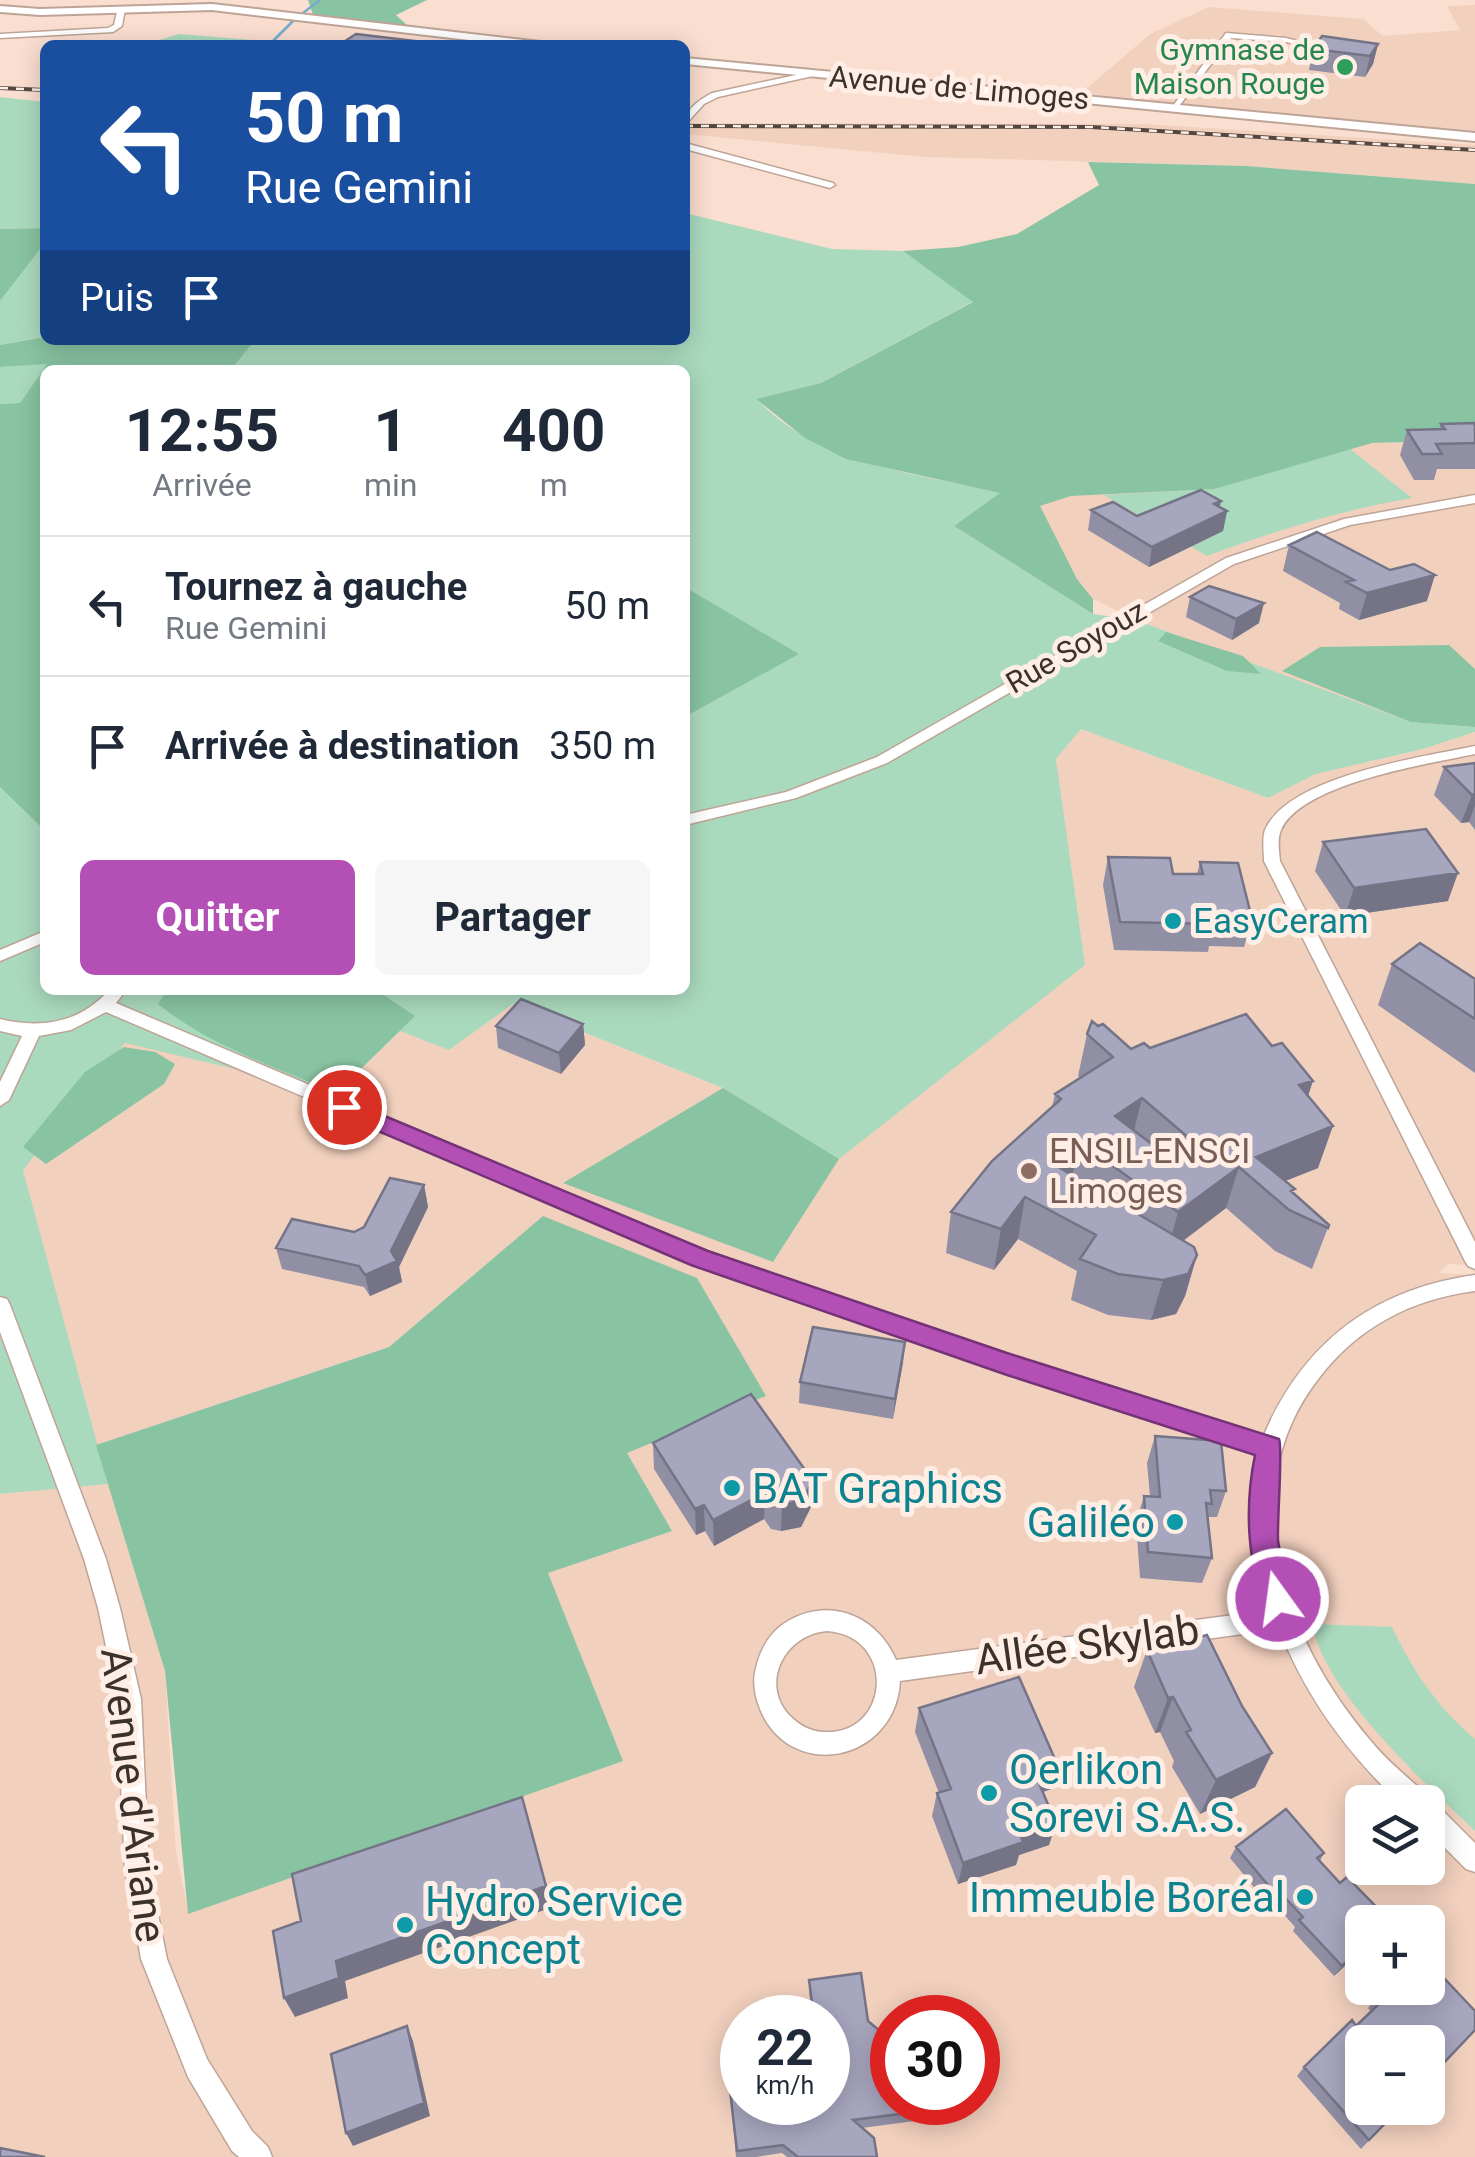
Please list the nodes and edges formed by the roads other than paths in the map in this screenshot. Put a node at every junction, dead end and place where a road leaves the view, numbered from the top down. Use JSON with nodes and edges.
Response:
{"nodes":[{"id":1,"x":181,"y":4,"type":"edge"},
{"id":2,"x":0,"y":9,"type":"edge"},
{"id":3,"x":126,"y":9,"type":"junction"},
{"id":4,"x":0,"y":36,"type":"edge"},
{"id":5,"x":499,"y":40,"type":"edge"},
{"id":6,"x":1318,"y":48,"type":"edge"},
{"id":7,"x":690,"y":62,"type":"edge"},
{"id":8,"x":810,"y":74,"type":"junction"},
{"id":9,"x":1173,"y":108,"type":"junction"},
{"id":10,"x":690,"y":116,"type":"edge"},
{"id":11,"x":1475,"y":137,"type":"edge"},
{"id":12,"x":690,"y":147,"type":"edge"},
{"id":13,"x":830,"y":185,"type":"dead end"},
{"id":14,"x":1475,"y":498,"type":"edge"},
{"id":15,"x":1475,"y":750,"type":"edge"},
{"id":16,"x":690,"y":819,"type":"edge"},
{"id":17,"x":40,"y":938,"type":"edge"},
{"id":18,"x":0,"y":956,"type":"edge"},
{"id":19,"x":111,"y":998,"type":"edge"},
{"id":20,"x":0,"y":1024,"type":"edge"},
{"id":21,"x":33,"y":1031,"type":"junction"},
{"id":22,"x":0,"y":1100,"type":"edge"},
{"id":23,"x":1475,"y":1261,"type":"edge"},
{"id":24,"x":1475,"y":1284,"type":"edge"},
{"id":25,"x":0,"y":1305,"type":"edge"},
{"id":26,"x":1270,"y":1448,"type":"junction"},
{"id":27,"x":1286,"y":1618,"type":"junction"},
{"id":28,"x":889,"y":1672,"type":"junction"},
{"id":29,"x":1399,"y":1785,"type":"edge"},
{"id":30,"x":1445,"y":1831,"type":"edge"},
{"id":31,"x":1475,"y":1860,"type":"edge"},
{"id":32,"x":258,"y":2157,"type":"edge"}],
"edges":[{"from":1,"to":3,"type":"main road"},
{"from":1,"to":5,"type":"main road"},
{"from":2,"to":3,"type":"main road"},
{"from":3,"to":4,"type":"street"},
{"from":6,"to":9,"type":"street"},
{"from":7,"to":8,"type":"main road","name":"Avenue de Limoges"},
{"from":8,"to":9,"type":"main road","name":"Avenue de Limoges"},
{"from":8,"to":10,"type":"street"},
{"from":9,"to":11,"type":"main road","name":"Avenue de Limoges"},
{"from":12,"to":13,"type":"street"},
{"from":14,"to":16,"type":"street","name":"Rue Soyouz"},
{"from":15,"to":23,"type":"street"},
{"from":17,"to":18,"type":"street"},
{"from":19,"to":21,"type":"street"},
{"from":19,"to":26,"type":"street"},
{"from":20,"to":21,"type":"street"},
{"from":21,"to":22,"type":"street"},
{"from":24,"to":26,"type":"street"},
{"from":25,"to":32,"type":"street","name":"Avenue d'Ariane"},
{"from":26,"to":27,"type":"street"},
{"from":27,"to":28,"type":"street","name":"Allée Skylab"},
{"from":27,"to":29,"type":"street"},
{"from":28,"to":28,"type":"street"},
{"from":30,"to":31,"type":"street"}]}
